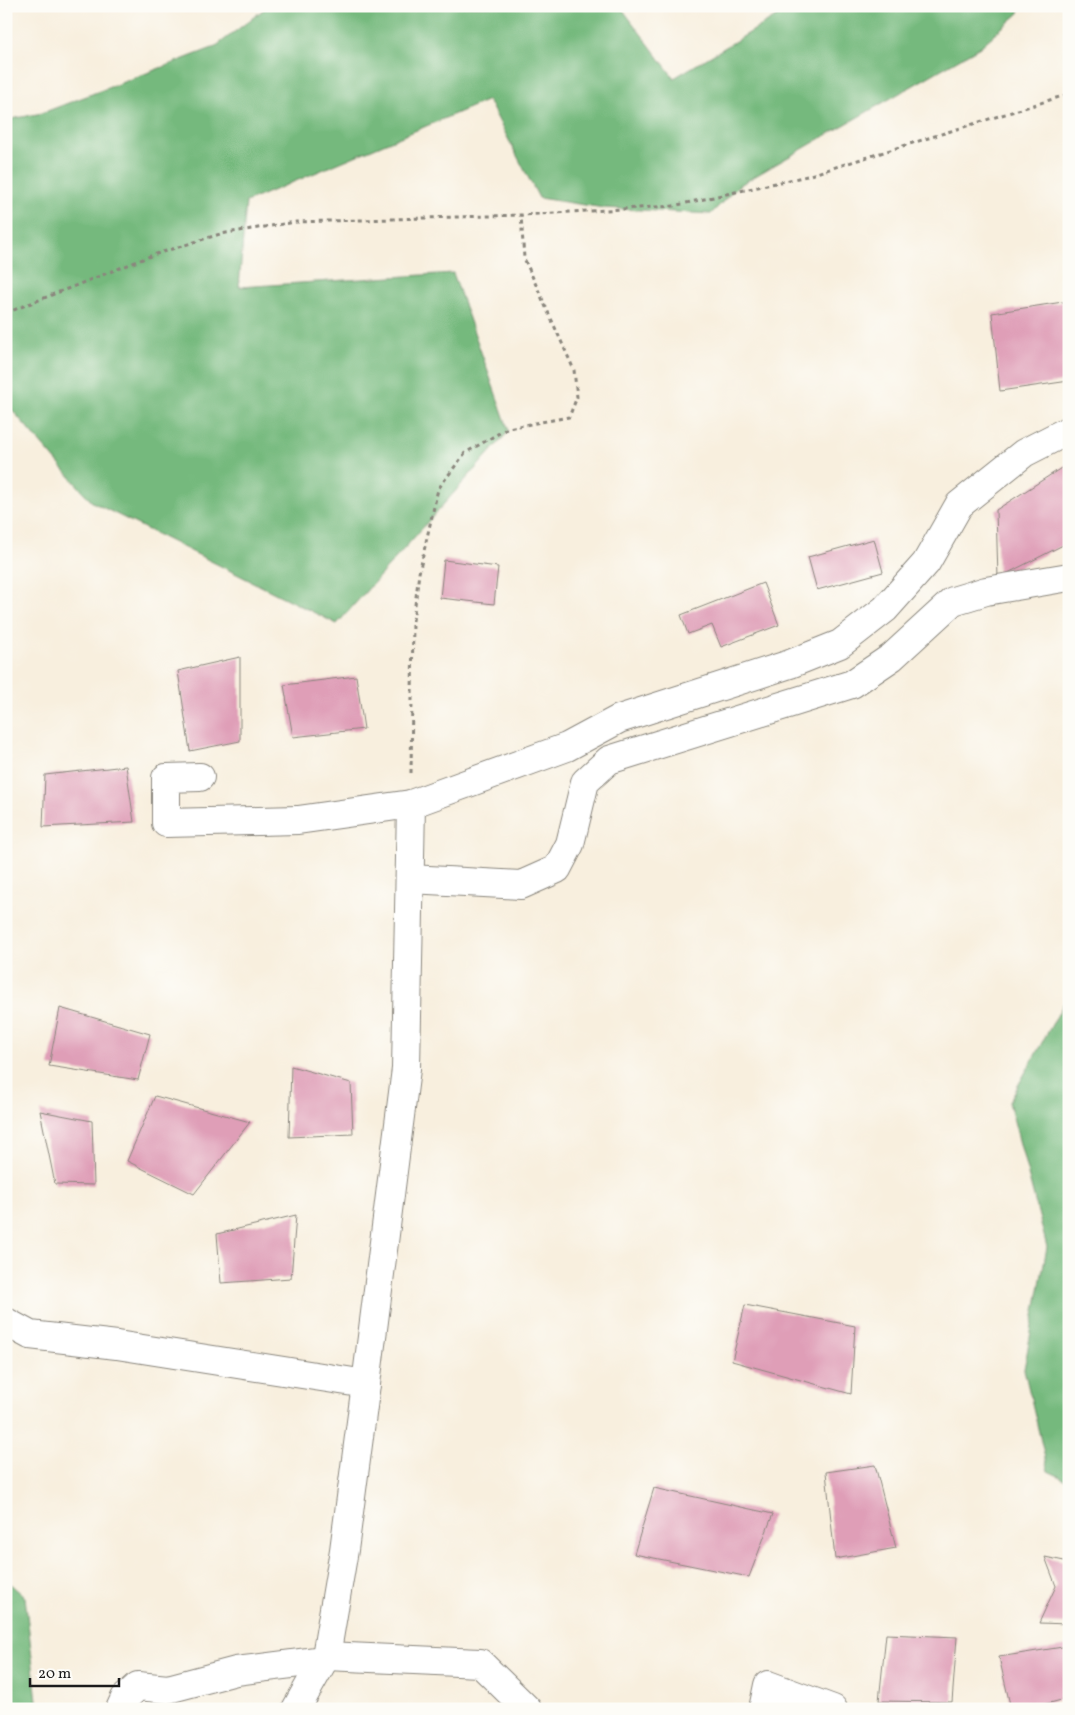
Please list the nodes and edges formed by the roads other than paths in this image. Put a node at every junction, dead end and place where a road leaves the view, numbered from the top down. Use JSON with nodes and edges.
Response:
{"nodes":[{"id":1,"x":1069,"y":430,"type":"edge"},
{"id":2,"x":1069,"y":577,"type":"edge"},
{"id":3,"x":200,"y":776,"type":"dead end"},
{"id":4,"x":411,"y":804,"type":"junction"},
{"id":5,"x":410,"y":879,"type":"junction"},
{"id":6,"x":6,"y":1322,"type":"edge"},
{"id":7,"x":366,"y":1384,"type":"junction"},
{"id":8,"x":325,"y":1658,"type":"junction"},
{"id":9,"x":120,"y":1709,"type":"edge"},
{"id":10,"x":296,"y":1709,"type":"edge"},
{"id":11,"x":527,"y":1709,"type":"edge"},
{"id":12,"x":763,"y":1709,"type":"edge"},
{"id":13,"x":833,"y":1709,"type":"edge"}],
"edges":[{"from":1,"to":4,"type":"street"},
{"from":2,"to":5,"type":"street"},
{"from":3,"to":4,"type":"street"},
{"from":4,"to":5,"type":"street"},
{"from":5,"to":7,"type":"street"},
{"from":6,"to":7,"type":"street"},
{"from":7,"to":8,"type":"street"},
{"from":8,"to":9,"type":"street"},
{"from":8,"to":10,"type":"street"},
{"from":8,"to":11,"type":"street"},
{"from":12,"to":13,"type":"street"}]}
